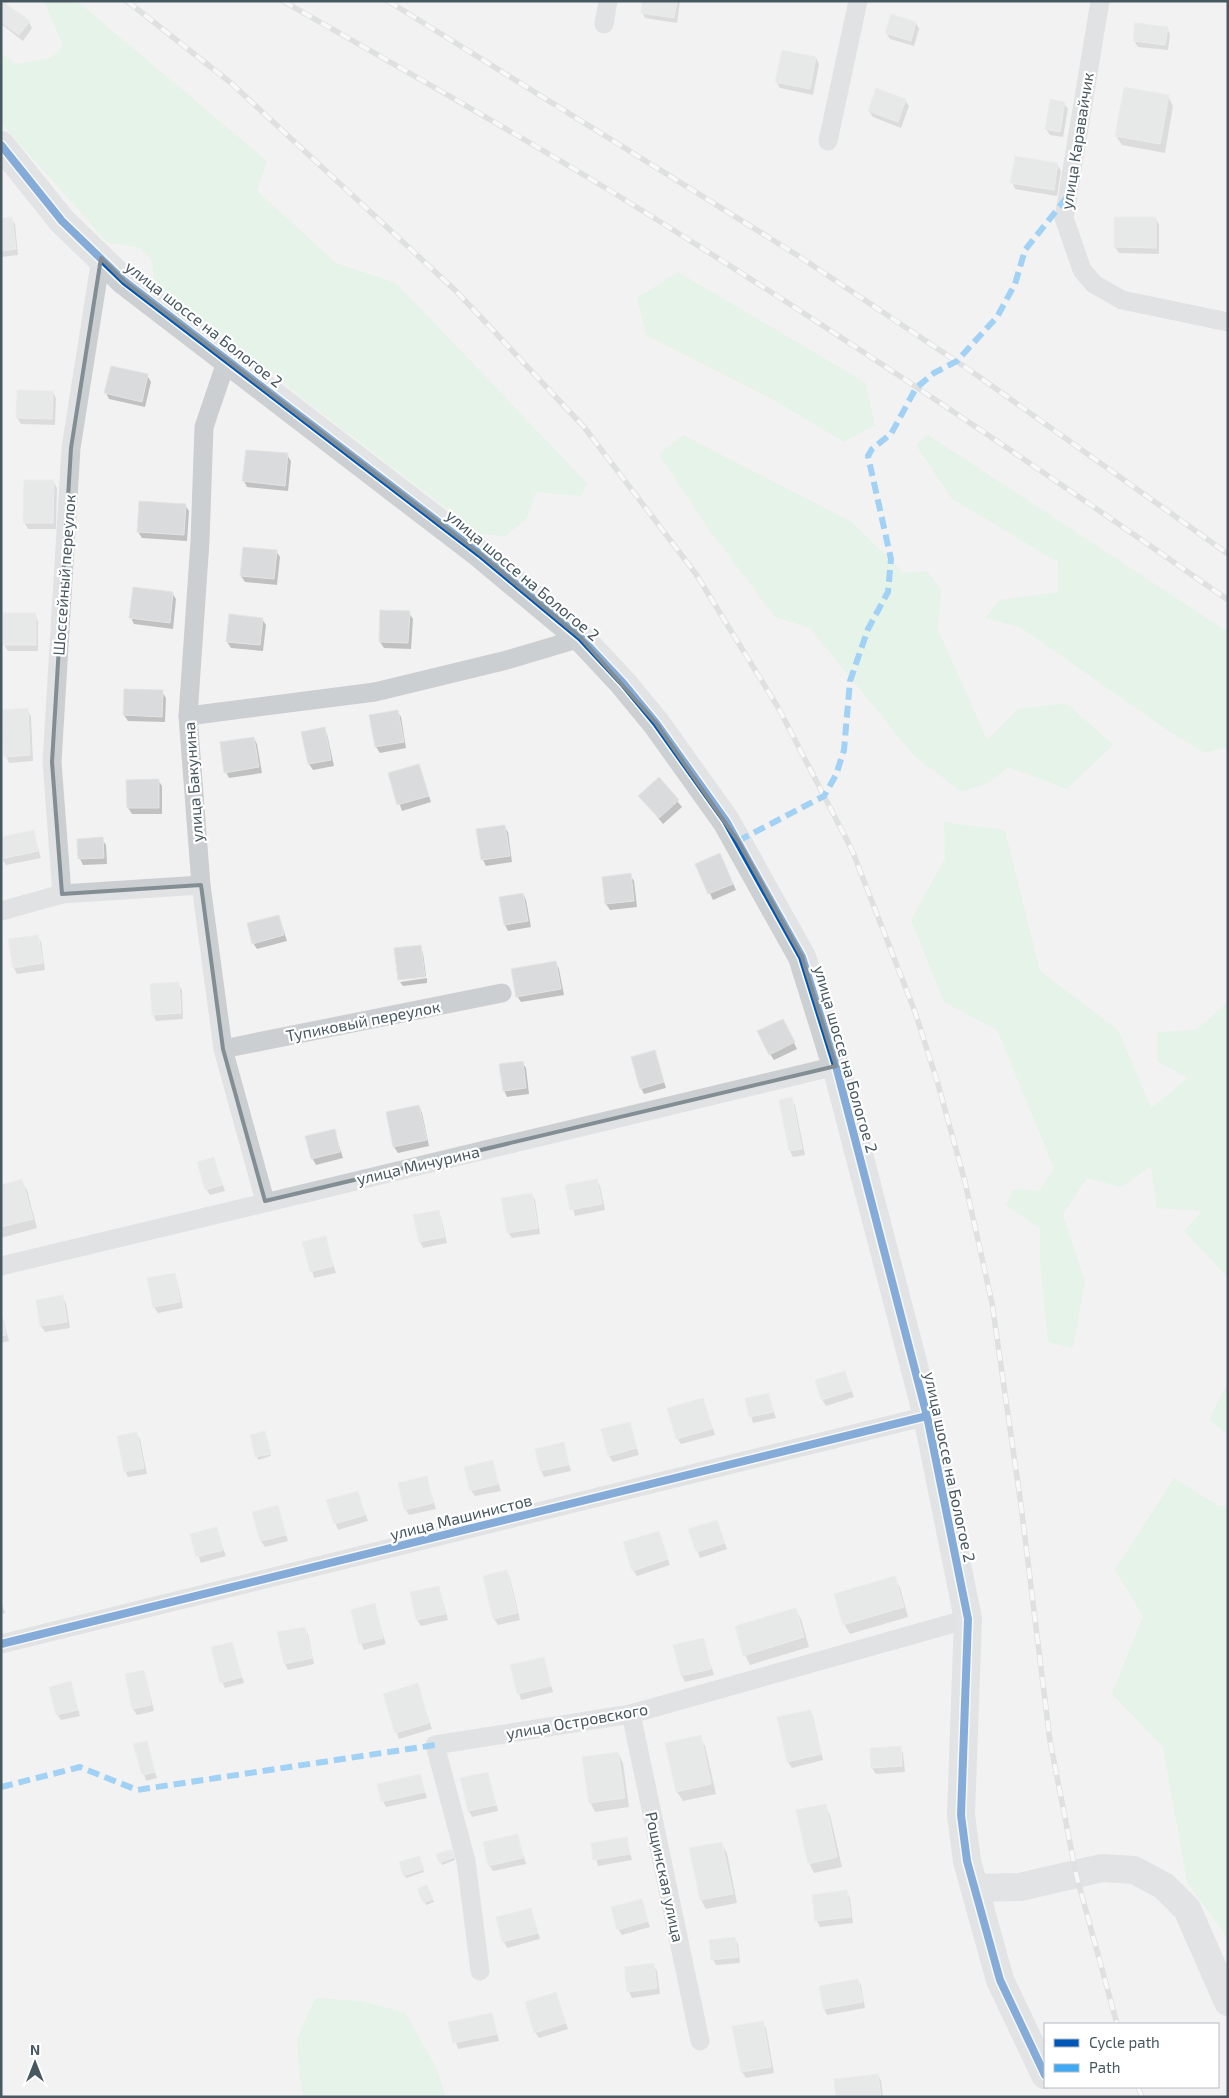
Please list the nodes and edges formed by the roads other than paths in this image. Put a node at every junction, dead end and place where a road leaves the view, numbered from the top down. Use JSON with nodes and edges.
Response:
{"nodes":[{"id":1,"x":608,"y":1,"type":"edge"},
{"id":2,"x":858,"y":1,"type":"edge"},
{"id":3,"x":1100,"y":1,"type":"edge"},
{"id":4,"x":604,"y":24,"type":"dead end"},
{"id":5,"x":828,"y":141,"type":"dead end"},
{"id":6,"x":1,"y":145,"type":"edge"},
{"id":7,"x":101,"y":258,"type":"junction"},
{"id":8,"x":1228,"y":322,"type":"edge"},
{"id":9,"x":226,"y":360,"type":"junction"},
{"id":10,"x":581,"y":638,"type":"junction"},
{"id":11,"x":188,"y":716,"type":"junction"},
{"id":12,"x":201,"y":886,"type":"junction"},
{"id":13,"x":62,"y":894,"type":"junction"},
{"id":14,"x":1,"y":911,"type":"edge"},
{"id":15,"x":502,"y":993,"type":"dead end"},
{"id":16,"x":223,"y":1050,"type":"junction"},
{"id":17,"x":836,"y":1066,"type":"junction"},
{"id":18,"x":265,"y":1201,"type":"junction"},
{"id":19,"x":1,"y":1266,"type":"edge"},
{"id":20,"x":927,"y":1416,"type":"junction"},
{"id":21,"x":968,"y":1619,"type":"junction"},
{"id":22,"x":1,"y":1644,"type":"edge"},
{"id":23,"x":631,"y":1714,"type":"junction"},
{"id":24,"x":975,"y":1888,"type":"junction"},
{"id":25,"x":480,"y":1971,"type":"dead end"},
{"id":26,"x":1228,"y":2002,"type":"edge"},
{"id":27,"x":700,"y":2041,"type":"dead end"},
{"id":28,"x":1044,"y":2073,"type":"edge"}],
"edges":[{"from":1,"to":4,"type":"street"},
{"from":2,"to":5,"type":"street"},
{"from":3,"to":8,"type":"street","name":"улица Каравайчик"},
{"from":6,"to":7,"type":"street","name":"улица шоссе на Бологое 2"},
{"from":7,"to":9,"type":"street","name":"улица шоссе на Бологое 2"},
{"from":7,"to":13,"type":"street","name":"Шоссейный переулок"},
{"from":9,"to":10,"type":"street","name":"улица шоссе на Бологое 2"},
{"from":9,"to":11,"type":"street","name":"улица Бакунина"},
{"from":10,"to":11,"type":"street"},
{"from":10,"to":17,"type":"street","name":"улица шоссе на Бологое 2"},
{"from":11,"to":12,"type":"street","name":"улица Бакунина"},
{"from":12,"to":13,"type":"street"},
{"from":12,"to":16,"type":"street","name":"улица Бакунина"},
{"from":13,"to":14,"type":"street"},
{"from":15,"to":16,"type":"street","name":"Тупиковый переулок"},
{"from":16,"to":18,"type":"street","name":"улица Бакунина"},
{"from":17,"to":18,"type":"street","name":"улица Мичурина"},
{"from":17,"to":20,"type":"street","name":"улица шоссе на Бологое 2"},
{"from":18,"to":19,"type":"street","name":"улица Мичурина"},
{"from":20,"to":21,"type":"street","name":"улица шоссе на Бологое 2"},
{"from":20,"to":22,"type":"street","name":"улица Машинистов"},
{"from":21,"to":23,"type":"street","name":"улица Островского"},
{"from":21,"to":24,"type":"street","name":"улица шоссе на Бологое 2"},
{"from":23,"to":25,"type":"street","name":"улица Островского"},
{"from":23,"to":27,"type":"street","name":"Рощинская улица"},
{"from":24,"to":26,"type":"street"},
{"from":24,"to":28,"type":"street","name":"улица шоссе на Бологое 2"}]}
